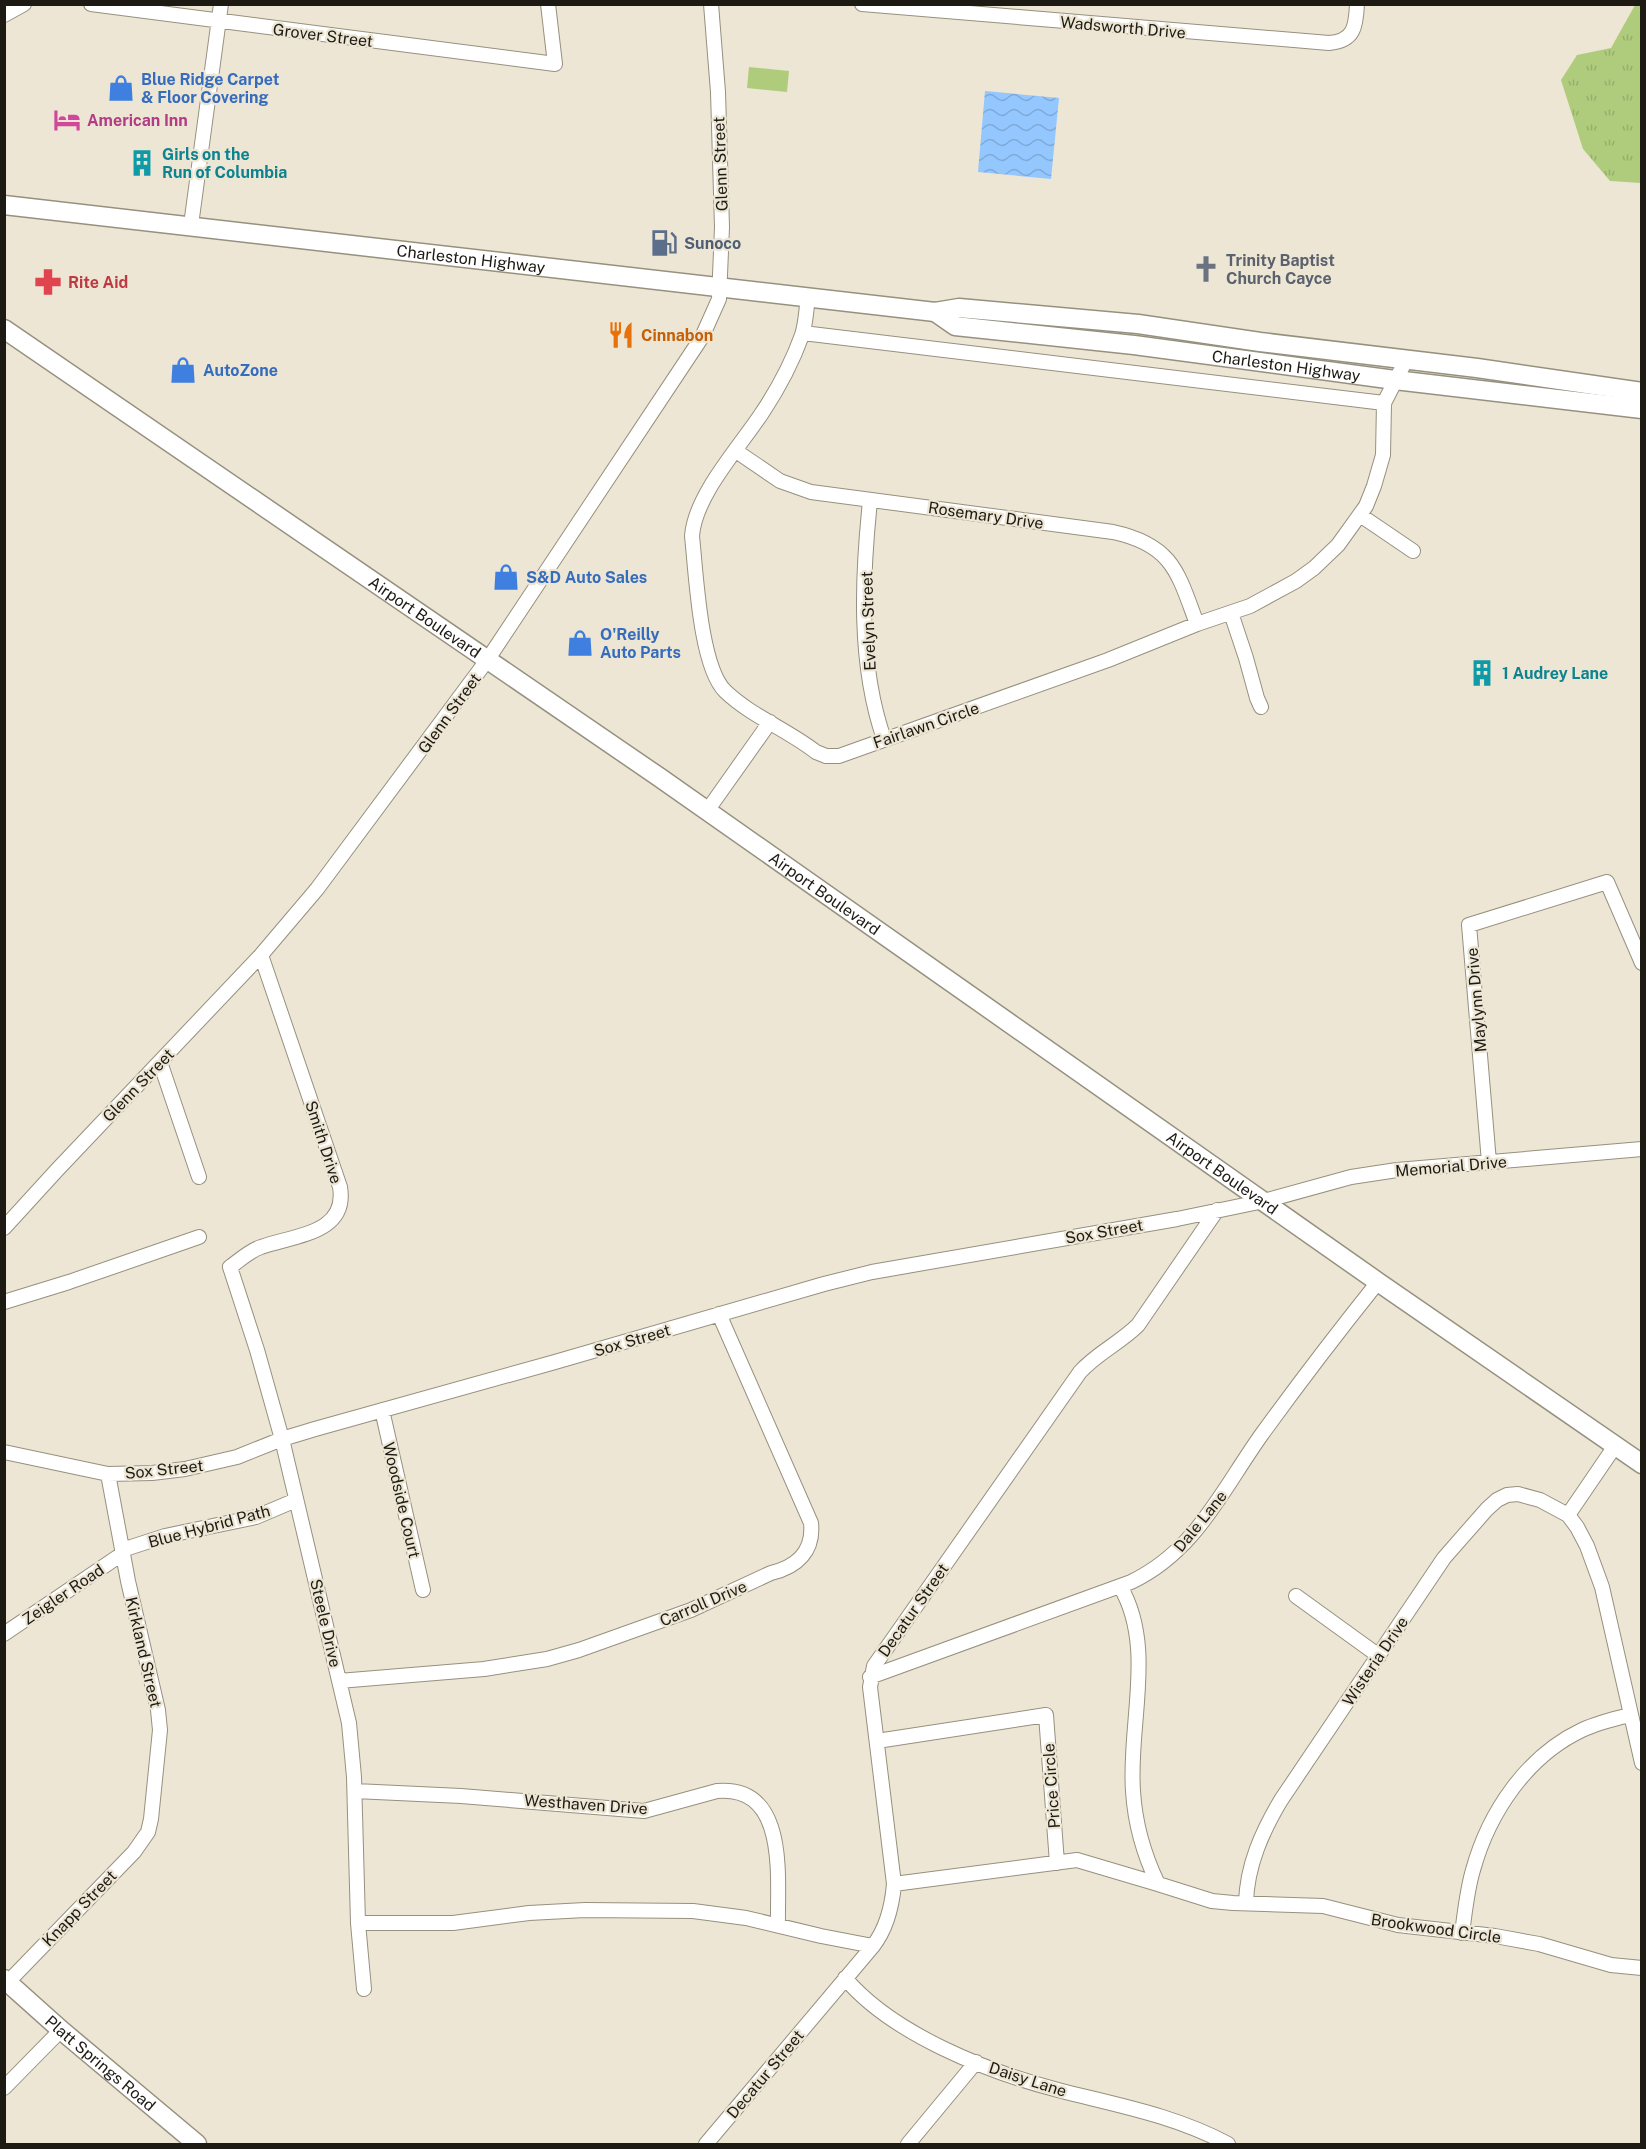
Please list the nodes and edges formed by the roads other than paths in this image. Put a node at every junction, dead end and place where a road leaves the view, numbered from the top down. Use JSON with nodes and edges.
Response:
{"nodes":[{"id":1,"x":24,"y":4,"type":"edge"},
{"id":2,"x":91,"y":4,"type":"edge"},
{"id":3,"x":220,"y":4,"type":"edge"},
{"id":4,"x":548,"y":4,"type":"edge"},
{"id":5,"x":711,"y":4,"type":"edge"},
{"id":6,"x":862,"y":4,"type":"edge"},
{"id":7,"x":1357,"y":4,"type":"edge"},
{"id":8,"x":4,"y":15,"type":"edge"},
{"id":9,"x":218,"y":22,"type":"junction"},
{"id":10,"x":4,"y":205,"type":"edge"},
{"id":11,"x":191,"y":225,"type":"junction"},
{"id":12,"x":720,"y":289,"type":"junction"},
{"id":13,"x":808,"y":298,"type":"junction"},
{"id":14,"x":935,"y":312,"type":"junction"},
{"id":15,"x":4,"y":329,"type":"edge"},
{"id":16,"x":803,"y":333,"type":"junction"},
{"id":17,"x":1406,"y":360,"type":"junction"},
{"id":18,"x":1395,"y":380,"type":"junction"},
{"id":19,"x":1641,"y":392,"type":"edge"},
{"id":20,"x":1384,"y":403,"type":"junction"},
{"id":21,"x":1641,"y":409,"type":"edge"},
{"id":22,"x":736,"y":451,"type":"junction"},
{"id":23,"x":870,"y":501,"type":"junction"},
{"id":24,"x":1360,"y":515,"type":"junction"},
{"id":25,"x":1413,"y":550,"type":"dead end"},
{"id":26,"x":1231,"y":614,"type":"junction"},
{"id":27,"x":1197,"y":624,"type":"junction"},
{"id":28,"x":488,"y":659,"type":"junction"},
{"id":29,"x":1261,"y":707,"type":"dead end"},
{"id":30,"x":770,"y":722,"type":"junction"},
{"id":31,"x":884,"y":739,"type":"junction"},
{"id":32,"x":707,"y":811,"type":"junction"},
{"id":33,"x":261,"y":955,"type":"junction"},
{"id":34,"x":1641,"y":963,"type":"edge"},
{"id":35,"x":160,"y":1062,"type":"junction"},
{"id":36,"x":1641,"y":1149,"type":"edge"},
{"id":37,"x":1489,"y":1162,"type":"junction"},
{"id":38,"x":199,"y":1177,"type":"dead end"},
{"id":39,"x":1264,"y":1202,"type":"junction"},
{"id":40,"x":1217,"y":1210,"type":"junction"},
{"id":41,"x":4,"y":1228,"type":"edge"},
{"id":42,"x":199,"y":1237,"type":"dead end"},
{"id":43,"x":230,"y":1268,"type":"joint"},
{"id":44,"x":1378,"y":1282,"type":"junction"},
{"id":45,"x":4,"y":1302,"type":"edge"},
{"id":46,"x":719,"y":1314,"type":"junction"},
{"id":47,"x":382,"y":1410,"type":"junction"},
{"id":48,"x":282,"y":1439,"type":"junction"},
{"id":49,"x":1615,"y":1446,"type":"junction"},
{"id":50,"x":4,"y":1452,"type":"edge"},
{"id":51,"x":1641,"y":1464,"type":"edge"},
{"id":52,"x":108,"y":1474,"type":"junction"},
{"id":53,"x":296,"y":1500,"type":"junction"},
{"id":54,"x":1568,"y":1515,"type":"junction"},
{"id":55,"x":122,"y":1552,"type":"junction"},
{"id":56,"x":1120,"y":1586,"type":"junction"},
{"id":57,"x":423,"y":1590,"type":"dead end"},
{"id":58,"x":1296,"y":1596,"type":"dead end"},
{"id":59,"x":4,"y":1634,"type":"edge"},
{"id":60,"x":1379,"y":1656,"type":"junction"},
{"id":61,"x":870,"y":1677,"type":"junction"},
{"id":62,"x":339,"y":1681,"type":"junction"},
{"id":63,"x":1630,"y":1715,"type":"junction"},
{"id":64,"x":877,"y":1740,"type":"junction"},
{"id":65,"x":1641,"y":1763,"type":"edge"},
{"id":66,"x":355,"y":1791,"type":"junction"},
{"id":67,"x":148,"y":1832,"type":"joint"},
{"id":68,"x":1057,"y":1863,"type":"junction"},
{"id":69,"x":894,"y":1884,"type":"junction"},
{"id":70,"x":1158,"y":1884,"type":"junction"},
{"id":71,"x":1246,"y":1903,"type":"junction"},
{"id":72,"x":358,"y":1923,"type":"junction"},
{"id":73,"x":778,"y":1925,"type":"junction"},
{"id":74,"x":1462,"y":1933,"type":"junction"},
{"id":75,"x":873,"y":1946,"type":"junction"},
{"id":76,"x":1641,"y":1968,"type":"edge"},
{"id":77,"x":845,"y":1978,"type":"junction"},
{"id":78,"x":6,"y":1981,"type":"edge"},
{"id":79,"x":364,"y":1989,"type":"dead end"},
{"id":80,"x":61,"y":2030,"type":"junction"},
{"id":81,"x":976,"y":2062,"type":"junction"},
{"id":82,"x":4,"y":2088,"type":"edge"},
{"id":83,"x":197,"y":2145,"type":"edge"},
{"id":84,"x":706,"y":2145,"type":"edge"},
{"id":85,"x":908,"y":2145,"type":"edge"},
{"id":86,"x":1228,"y":2145,"type":"edge"}],
"edges":[{"from":1,"to":8,"type":"street"},
{"from":2,"to":9,"type":"street","name":"Grover Street"},
{"from":3,"to":9,"type":"street"},
{"from":4,"to":9,"type":"street","name":"Grover Street"},
{"from":5,"to":12,"type":"street","name":"Glenn Street"},
{"from":6,"to":7,"type":"street","name":"Wadsworth Drive"},
{"from":9,"to":11,"type":"street"},
{"from":10,"to":11,"type":"main road","name":"Charleston Highway"},
{"from":11,"to":12,"type":"main road","name":"Charleston Highway"},
{"from":12,"to":13,"type":"main road","name":"Charleston Highway"},
{"from":12,"to":28,"type":"street","name":"Glenn Street"},
{"from":13,"to":14,"type":"main road","name":"Charleston Highway"},
{"from":13,"to":16,"type":"street","name":"Fairlawn Circle"},
{"from":14,"to":17,"type":"main road","name":"Charleston Highway"},
{"from":14,"to":18,"type":"main road","name":"Charleston Highway"},
{"from":15,"to":28,"type":"main road","name":"Airport Boulevard"},
{"from":16,"to":20,"type":"street","name":"Charleston Highway"},
{"from":16,"to":22,"type":"street","name":"Fairlawn Circle"},
{"from":17,"to":18,"type":"street","name":"Fairlawn Circle"},
{"from":17,"to":19,"type":"main road","name":"Charleston Highway"},
{"from":18,"to":20,"type":"street","name":"Fairlawn Circle"},
{"from":18,"to":21,"type":"main road","name":"Charleston Highway"},
{"from":20,"to":24,"type":"street","name":"Fairlawn Circle"},
{"from":22,"to":23,"type":"street","name":"Rosemary Drive"},
{"from":22,"to":30,"type":"street","name":"Fairlawn Circle"},
{"from":23,"to":27,"type":"street","name":"Rosemary Drive"},
{"from":23,"to":31,"type":"street","name":"Evelyn Street"},
{"from":24,"to":25,"type":"street"},
{"from":24,"to":26,"type":"street","name":"Fairlawn Circle"},
{"from":26,"to":27,"type":"street","name":"Fairlawn Circle"},
{"from":26,"to":29,"type":"street"},
{"from":27,"to":31,"type":"street","name":"Fairlawn Circle"},
{"from":28,"to":32,"type":"main road","name":"Airport Boulevard"},
{"from":28,"to":33,"type":"street","name":"Glenn Street"},
{"from":30,"to":31,"type":"street","name":"Fairlawn Circle"},
{"from":30,"to":32,"type":"street"},
{"from":32,"to":39,"type":"main road","name":"Airport Boulevard"},
{"from":33,"to":35,"type":"street","name":"Glenn Street"},
{"from":33,"to":43,"type":"street","name":"Smith Drive"},
{"from":34,"to":37,"type":"street","name":"Maylynn Drive"},
{"from":35,"to":38,"type":"street"},
{"from":35,"to":41,"type":"street","name":"Glenn Street"},
{"from":36,"to":37,"type":"street","name":"Memorial Drive"},
{"from":37,"to":39,"type":"street","name":"Memorial Drive"},
{"from":39,"to":40,"type":"street","name":"Sox Street"},
{"from":39,"to":44,"type":"main road","name":"Airport Boulevard"},
{"from":40,"to":46,"type":"street","name":"Sox Street"},
{"from":40,"to":61,"type":"street","name":"Decatur Street"},
{"from":42,"to":45,"type":"street"},
{"from":43,"to":48,"type":"street","name":"Steele Drive"},
{"from":44,"to":49,"type":"main road","name":"Airport Boulevard"},
{"from":44,"to":56,"type":"street","name":"Dale Lane"},
{"from":46,"to":47,"type":"street","name":"Sox Street"},
{"from":46,"to":62,"type":"street","name":"Carroll Drive"},
{"from":47,"to":48,"type":"street","name":"Sox Street"},
{"from":47,"to":57,"type":"street","name":"Woodside Court"},
{"from":48,"to":52,"type":"street","name":"Sox Street"},
{"from":48,"to":53,"type":"street","name":"Steele Drive"},
{"from":49,"to":51,"type":"main road","name":"Airport Boulevard"},
{"from":49,"to":54,"type":"street"},
{"from":50,"to":52,"type":"street","name":"Sox Street"},
{"from":52,"to":55,"type":"street","name":"Kirkland Street"},
{"from":53,"to":55,"type":"street","name":"Blue Hybrid Path"},
{"from":53,"to":62,"type":"street","name":"Steele Drive"},
{"from":54,"to":60,"type":"street","name":"Wisteria Drive"},
{"from":54,"to":63,"type":"street"},
{"from":55,"to":59,"type":"street","name":"Zeigler Road"},
{"from":55,"to":67,"type":"street","name":"Kirkland Street"},
{"from":56,"to":61,"type":"street","name":"Dale Lane"},
{"from":56,"to":70,"type":"street"},
{"from":58,"to":60,"type":"street"},
{"from":60,"to":71,"type":"street","name":"Wisteria Drive"},
{"from":61,"to":64,"type":"street","name":"Decatur Street"},
{"from":62,"to":66,"type":"street","name":"Steele Drive"},
{"from":63,"to":65,"type":"street"},
{"from":63,"to":74,"type":"street"},
{"from":64,"to":68,"type":"street","name":"Price Circle"},
{"from":64,"to":69,"type":"street","name":"Decatur Street"},
{"from":66,"to":72,"type":"street","name":"Steele Drive"},
{"from":66,"to":73,"type":"street","name":"Westhaven Drive"},
{"from":67,"to":78,"type":"street","name":"Knapp Street"},
{"from":68,"to":69,"type":"street"},
{"from":68,"to":70,"type":"street","name":"Brookwood Circle"},
{"from":69,"to":75,"type":"street","name":"Decatur Street"},
{"from":70,"to":71,"type":"street","name":"Brookwood Circle"},
{"from":71,"to":74,"type":"street","name":"Brookwood Circle"},
{"from":72,"to":73,"type":"street"},
{"from":72,"to":79,"type":"street","name":"Steele Drive"},
{"from":73,"to":75,"type":"street"},
{"from":74,"to":76,"type":"street","name":"Brookwood Circle"},
{"from":75,"to":77,"type":"street","name":"Decatur Street"},
{"from":77,"to":81,"type":"street","name":"Daisy Lane"},
{"from":77,"to":84,"type":"street","name":"Decatur Street"},
{"from":78,"to":80,"type":"main road","name":"Platt Springs Road"},
{"from":80,"to":82,"type":"street"},
{"from":80,"to":83,"type":"main road","name":"Platt Springs Road"},
{"from":81,"to":85,"type":"street"},
{"from":81,"to":86,"type":"street","name":"Daisy Lane"}]}
